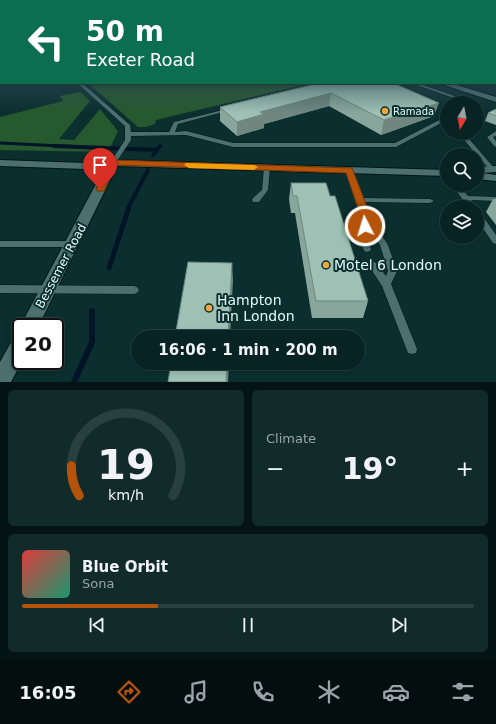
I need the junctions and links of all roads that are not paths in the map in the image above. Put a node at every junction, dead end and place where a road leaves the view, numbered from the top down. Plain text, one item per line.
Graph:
1 (79, 84) edge
2 (417, 84) edge
3 (445, 84) edge
4 (466, 84) edge
5 (496, 94) edge
6 (452, 96) edge
7 (496, 100) edge
8 (237, 107) edge
9 (440, 123) edge
10 (496, 133) edge
11 (129, 134) junction
12 (171, 134) junction
13 (468, 140) edge
14 (496, 145) edge
15 (0, 155) edge
16 (0, 163) edge
17 (114, 163) junction
18 (267, 168) junction
19 (350, 170) junction
20 (484, 171) edge
21 (495, 172) edge
22 (440, 173) edge
23 (484, 174) edge
24 (461, 192) edge
25 (466, 198) joint
26 (496, 199) edge
27 (256, 200) dead end
28 (361, 200) junction
29 (430, 201) dead end
30 (366, 217) junction
31 (484, 224) edge
32 (496, 241) edge
33 (0, 244) edge
34 (73, 244) junction
35 (367, 249) dead end
36 (371, 263) dead end
37 (386, 284) junction
38 (0, 289) edge
39 (49, 289) junction
40 (134, 290) dead end
41 (34, 318) edge
42 (412, 349) dead end
43 (12, 360) edge
44 (0, 382) edge

1 - 11 lane
2 - 6 lane
3 - 7 street
4 - 5 street
8 - 12 lane
9 - 12 lane
10 - 14 lane
11 - 12 lane
11 - 17 lane
13 - 21 lane
15 - 17 street
16 - 17 street
17 - 18 street
17 - 34 street, Bessemer Road
18 - 19 street
18 - 27 lane
19 - 22 street
19 - 28 lane
20 - 21 street
21 - 23 street
24 - 25 lane
25 - 26 lane
28 - 29 lane
28 - 30 lane
30 - 35 lane
30 - 37 lane
31 - 32 lane
33 - 34 lane
34 - 39 street, Bessemer Road
36 - 37 lane
37 - 42 lane
38 - 39 lane
39 - 40 lane
39 - 41 street, Bessemer Road
43 - 44 street

